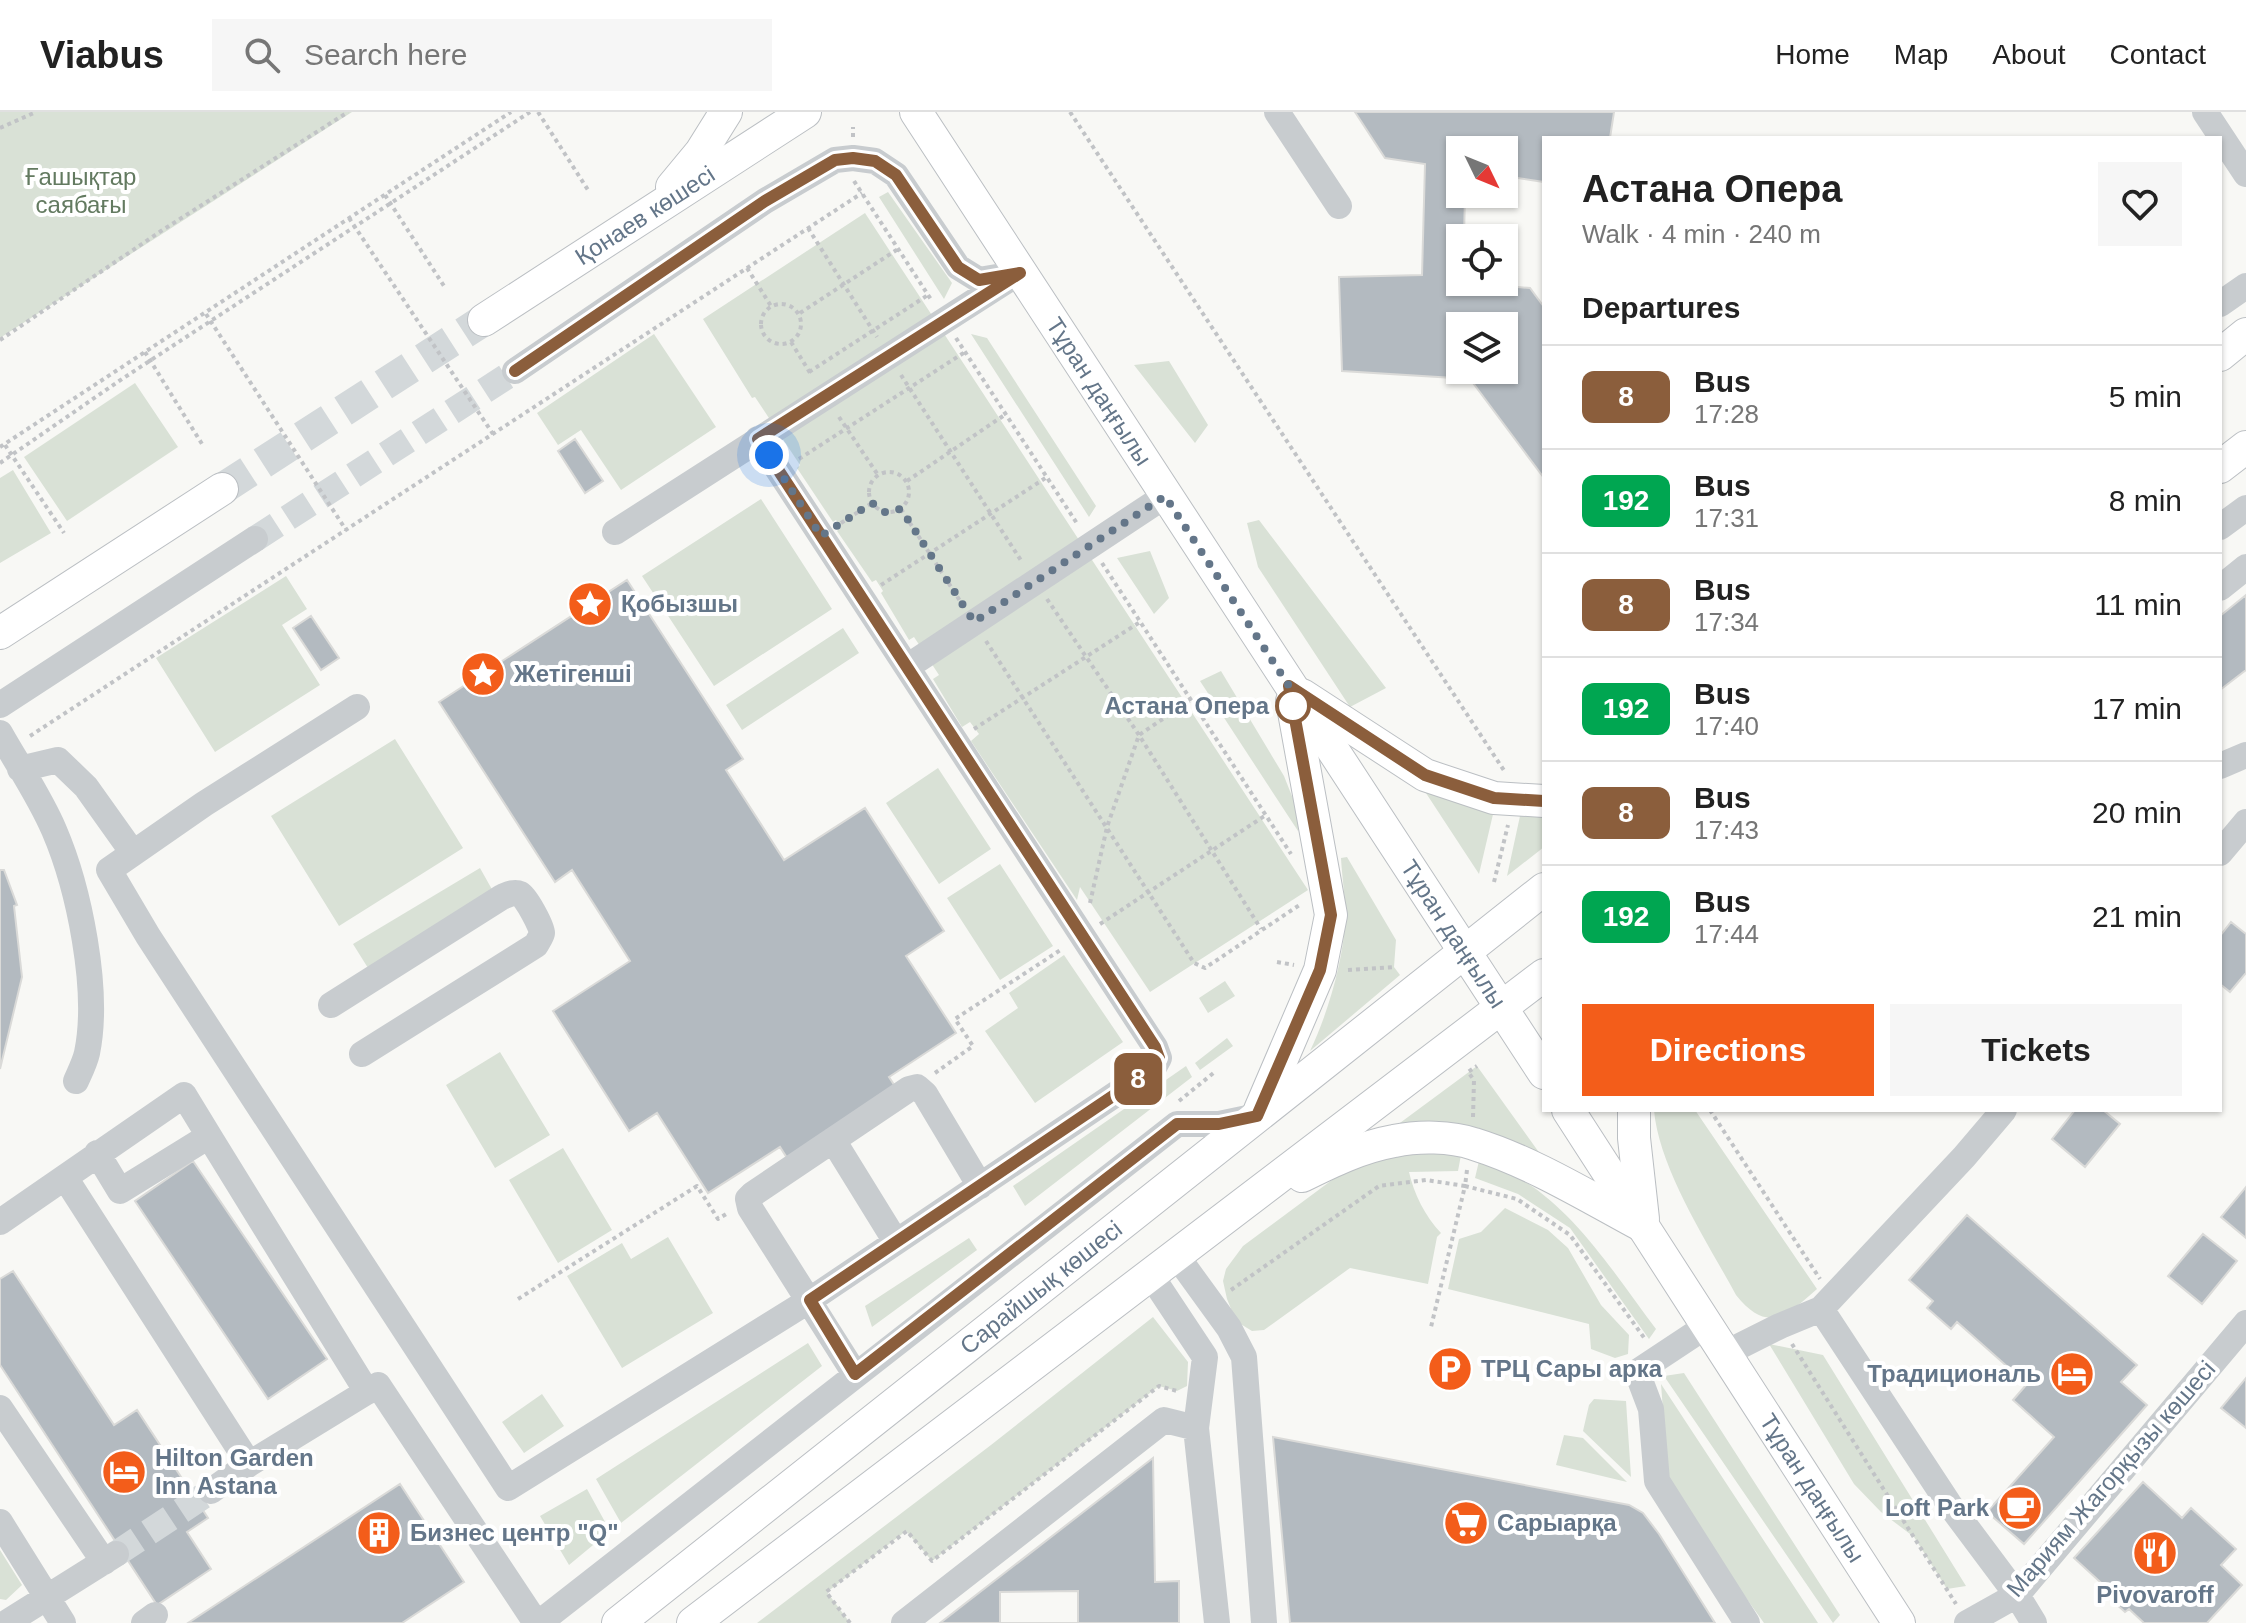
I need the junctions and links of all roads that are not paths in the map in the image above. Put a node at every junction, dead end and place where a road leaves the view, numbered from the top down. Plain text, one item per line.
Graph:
1 (726, 112) edge
2 (805, 112) edge
3 (916, 112) edge
4 (1277, 112) edge
5 (2205, 112) edge
6 (2221, 136) edge
7 (2222, 138) edge
8 (2246, 174) edge
9 (1339, 206) dead end
10 (652, 211) junction
11 (1020, 273) junction
12 (2246, 286) edge
13 (2222, 303) edge
14 (484, 320) tunnel mouth
15 (2246, 334) edge
16 (2222, 353) edge
17 (515, 371) tunnel mouth
18 (758, 439) junction
19 (2246, 447) edge
20 (2222, 465) edge
21 (222, 489) tunnel mouth
22 (1165, 496) junction
23 (2246, 508) edge
24 (2222, 526) edge
25 (615, 532) dead end
26 (255, 539) tunnel mouth
27 (2246, 567) edge
28 (2222, 586) edge
29 (0, 633) edge
30 (907, 667) junction
31 (1289, 686) junction
32 (0, 705) edge
33 (357, 707) dead end
34 (7, 752) edge
35 (2246, 755) edge
36 (2222, 765) edge
37 (1542, 801) edge
38 (2246, 822) edge
39 (2222, 851) edge
40 (133, 853) junction
41 (1542, 891) edge
42 (1464, 951) junction
43 (1542, 976) edge
44 (331, 1005) dead end
45 (1501, 1007) junction
46 (362, 1054) dead end
47 (1542, 1070) edge
48 (76, 1081) dead end
49 (1569, 1112) edge
50 (1634, 1112) edge
51 (2002, 1112) edge
52 (1257, 1116) junction
53 (209, 1136) junction
54 (833, 1140) junction
55 (97, 1153) junction
56 (66, 1179) junction
57 (980, 1186) junction
58 (1241, 1207) junction
59 (0, 1222) edge
60 (1644, 1226) junction
61 (896, 1242) junction
62 (1176, 1255) junction
63 (1150, 1274) junction
64 (810, 1300) junction
65 (1826, 1303) junction
66 (2246, 1323) edge
67 (1708, 1325) junction
68 (1726, 1353) junction
69 (855, 1374) junction
70 (367, 1392) junction
71 (0, 1408) edge
72 (1196, 1428) junction
73 (249, 1464) junction
74 (211, 1491) tunnel mouth
75 (0, 1522) edge
76 (2017, 1595) junction
77 (48, 1597) junction
78 (698, 1621) edge
79 (1895, 1622) edge
80 (6, 1623) edge
81 (63, 1623) edge
82 (538, 1623) edge
83 (618, 1623) edge
84 (904, 1623) edge
85 (1217, 1623) edge
86 (1264, 1623) edge
87 (1747, 1623) edge
88 (1967, 1623) edge
89 (2034, 1623) edge

1 - 10 main road
2 - 10 main road, Қонаев көшесі
3 - 11 main road, Тұран даңғылы
4 - 9 street
5 - 6 street
7 - 8 street
10 - 14 main road, Қонаев көшесі
11 - 17 street
11 - 18 street
11 - 22 main road, Тұран даңғылы
12 - 13 street
15 - 16 main road
18 - 25 street
18 - 30 street
19 - 20 main road
21 - 29 main road
22 - 30 street
22 - 31 main road, Тұран даңғылы
23 - 24 street
26 - 32 street
27 - 28 street
30 - 57 street
31 - 37 main road
31 - 42 main road, Тұран даңғылы
31 - 52 main road
33 - 40 street
34 - 40 street
34 - 48 street
35 - 36 street
38 - 39 street
40 - 64 street
41 - 42 main road, Сарайшық көшесі
42 - 45 main road, Тұран даңғылы
42 - 52 main road, Сарайшық көшесі
43 - 45 main road
44 - 46 street
45 - 47 main road, Тұран даңғылы
45 - 58 main road
49 - 60 main road, Тұран даңғылы
50 - 60 main road
51 - 65 street
52 - 69 street
52 - 83 main road, Сарайшық көшесі
53 - 55 street
53 - 55 street
53 - 70 street
54 - 57 street
54 - 61 street
54 - 64 street
55 - 56 street
56 - 59 street
56 - 73 street
57 - 61 street
58 - 60 main road
58 - 62 main road
60 - 67 main road, Тұран даңғылы
61 - 64 street
62 - 63 main road
62 - 86 street
63 - 72 street
63 - 78 main road
64 - 69 street
65 - 68 street
65 - 76 street
66 - 76 street, Мариям Жагорқызы көшесі
67 - 68 main road, Тұран даңғылы
67 - 87 street
68 - 79 main road, Тұран даңғылы
69 - 82 street
70 - 73 street
70 - 82 street
71 - 77 street
72 - 84 street
72 - 85 street
73 - 74 street
75 - 77 street
76 - 88 street, Мариям Жагорқызы көшесі
76 - 89 street
77 - 80 street
77 - 81 street

